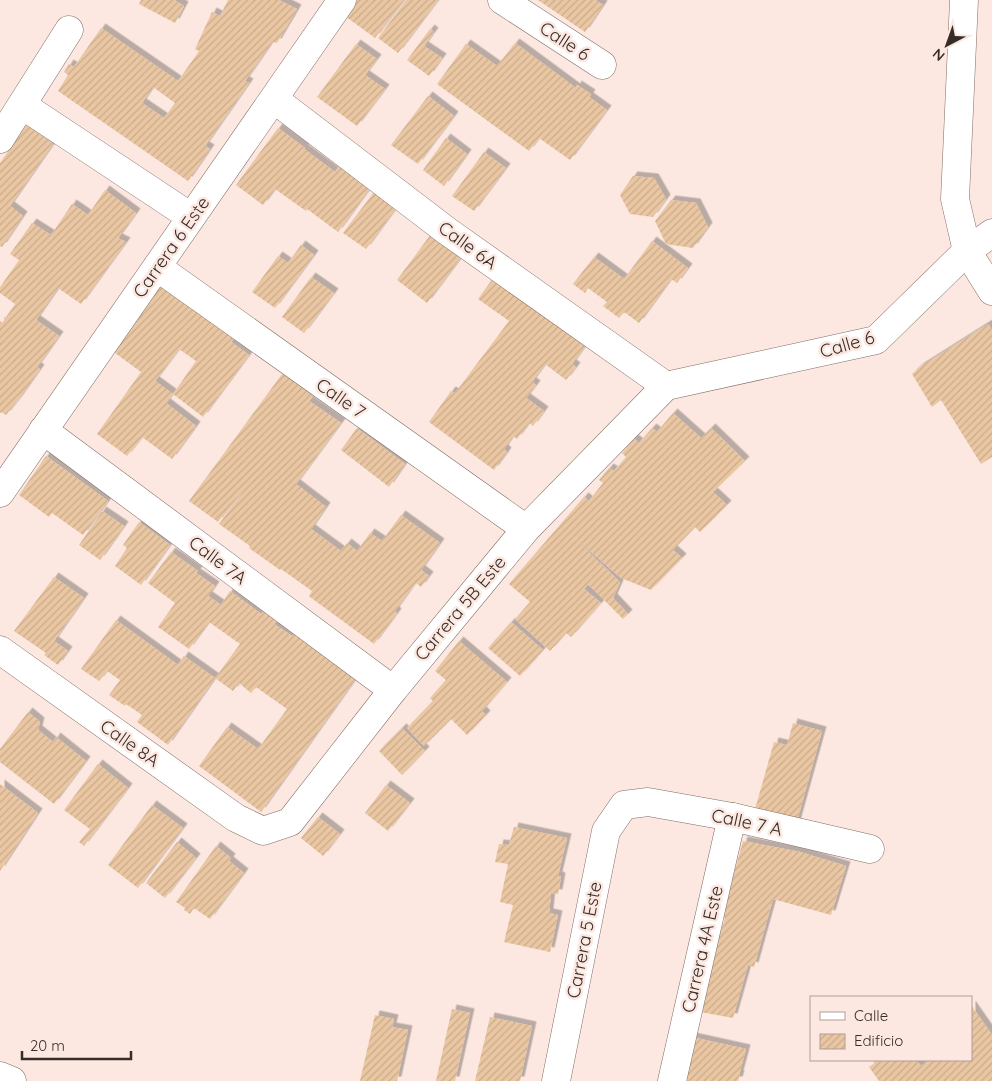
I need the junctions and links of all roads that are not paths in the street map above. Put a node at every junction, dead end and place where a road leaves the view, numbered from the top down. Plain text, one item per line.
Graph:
1 (342, 0) edge
2 (502, 0) edge
3 (964, 0) edge
4 (69, 30) dead end
5 (602, 66) dead end
6 (274, 99) junction
7 (22, 106) junction
8 (0, 139) edge
9 (192, 218) junction
10 (992, 233) edge
11 (967, 251) junction
12 (157, 267) junction
13 (992, 291) edge
14 (666, 386) junction
15 (43, 430) junction
16 (0, 493) edge
17 (526, 529) junction
18 (0, 650) edge
19 (393, 690) junction
20 (624, 805) joint
21 (732, 817) junction
22 (263, 831) joint
23 (870, 849) dead end
24 (0, 1076) edge
25 (12, 1081) edge
26 (556, 1081) edge
27 (672, 1081) edge

1 - 6 street, Carrera 6 Este
2 - 5 street, Calle 6
3 - 11 street
4 - 7 street
6 - 9 street, Carrera 6 Este
6 - 14 street, Calle 6A
7 - 8 street
7 - 9 street
9 - 12 street, Carrera 6 Este
10 - 11 street, Calle 6
11 - 13 street
11 - 14 street, Calle 6
12 - 15 street, Carrera 6 Este
12 - 17 street, Calle 7
14 - 17 street, Carrera 5B Este
15 - 16 street, Carrera 6 Este
15 - 19 street, Calle 7A
17 - 19 street, Carrera 5B Este
18 - 22 street, Calle 8A
19 - 22 street, Carrera 5B Este
20 - 21 street, Calle 7 A
20 - 26 street, Carrera 5 Este
21 - 23 street, Calle 7 A
21 - 27 street, Carrera 4A Este
24 - 25 street

